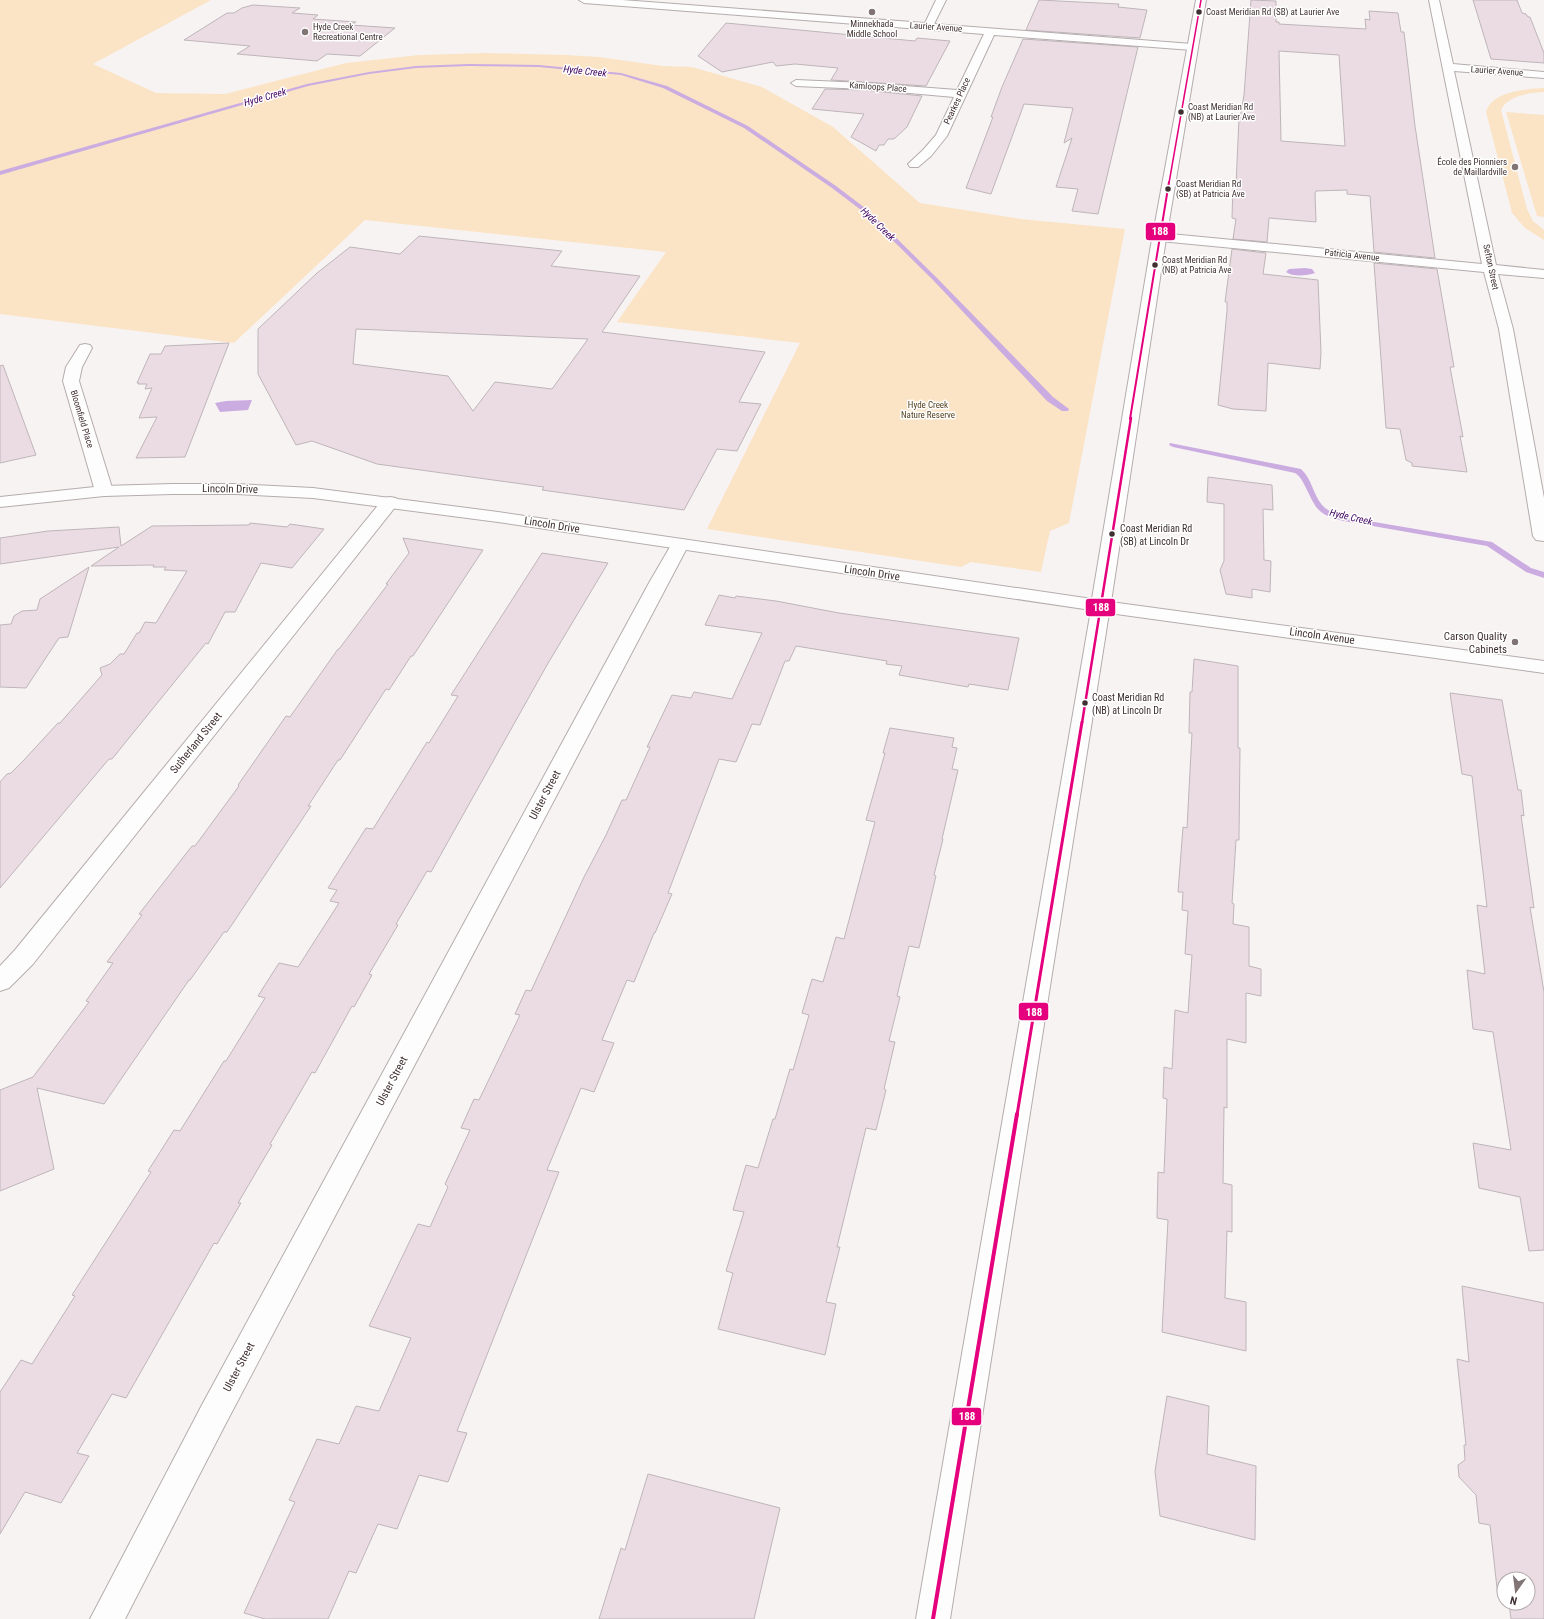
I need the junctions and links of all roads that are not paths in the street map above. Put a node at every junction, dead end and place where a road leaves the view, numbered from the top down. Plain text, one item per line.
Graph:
1 (584, 0) edge
2 (942, 0) edge
3 (1202, 0) edge
4 (1434, 0) edge
5 (928, 27) junction
6 (991, 32) junction
7 (1192, 47) junction
8 (1449, 68) junction
9 (1544, 75) edge
10 (796, 83) dead end
11 (960, 94) junction
12 (914, 164) dead end
13 (1160, 237) junction
14 (1490, 269) junction
15 (1544, 274) edge
16 (85, 348) dead end
17 (104, 491) junction
18 (0, 502) edge
19 (390, 502) junction
20 (1542, 536) dead end
21 (680, 544) junction
22 (1100, 606) junction
23 (1544, 666) edge
24 (0, 981) edge
25 (107, 1619) edge
26 (933, 1619) edge

1 - 5 street, Laurier Avenue
2 - 5 street
3 - 7 street
4 - 8 street, Sefton Street
5 - 6 street, Laurier Avenue
6 - 7 street, Laurier Avenue
6 - 11 street, Pearkes Place
7 - 13 street
8 - 9 street, Laurier Avenue
8 - 14 street, Sefton Street
10 - 11 street, Kamloops Place
11 - 12 street, Pearkes Place
13 - 14 street, Patricia Avenue
13 - 22 street
14 - 15 street, Patricia Avenue
14 - 20 street, Sefton Street
16 - 17 street, Bloomfield Place
17 - 18 street, Lincoln Drive
17 - 19 street, Lincoln Drive
19 - 21 street, Lincoln Drive
19 - 24 street, Sutherland Street
21 - 22 street, Lincoln Drive
21 - 25 street, Ulster Street
22 - 23 street, Lincoln Avenue
22 - 26 street

